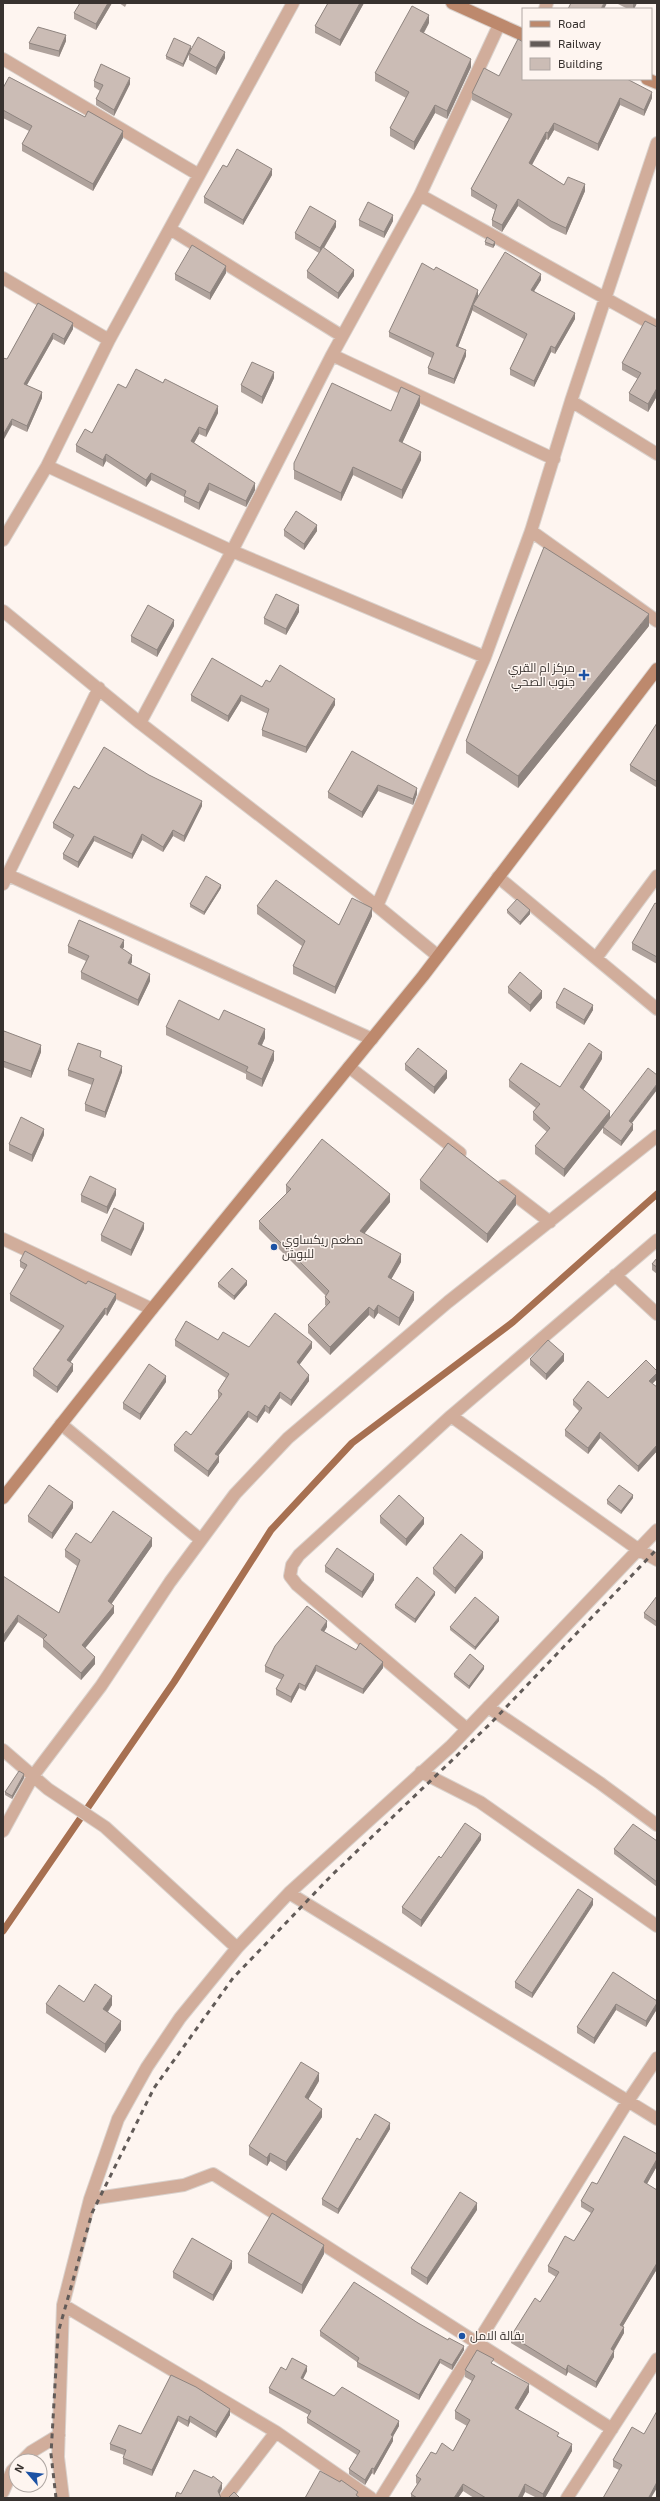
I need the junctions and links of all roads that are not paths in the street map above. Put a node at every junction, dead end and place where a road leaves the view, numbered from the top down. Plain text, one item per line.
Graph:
1 (293, 3) edge
2 (452, 3) edge
3 (499, 25) junction
4 (522, 35) edge
5 (3, 59) edge
6 (657, 143) edge
7 (199, 175) junction
8 (420, 195) junction
9 (170, 229) junction
10 (3, 278) edge
11 (604, 298) junction
12 (657, 327) edge
13 (342, 336) junction
14 (109, 340) junction
15 (332, 355) junction
16 (571, 401) junction
17 (657, 454) edge
18 (554, 460) junction
19 (47, 466) junction
20 (531, 531) junction
21 (3, 540) edge
22 (232, 551) junction
23 (3, 611) edge
24 (657, 621) edge
25 (485, 657) junction
26 (657, 669) edge
27 (99, 688) junction
28 (140, 723) junction
29 (657, 876) edge
30 (498, 877) junction
31 (5, 880) edge
32 (377, 906) junction
33 (438, 956) junction
34 (596, 958) junction
35 (657, 1009) edge
36 (372, 1039) junction
37 (349, 1067) junction
38 (657, 1136) edge
39 (468, 1159) edge
40 (493, 1179) edge
41 (550, 1222) junction
42 (3, 1239) edge
43 (657, 1240) edge
44 (615, 1276) junction
45 (152, 1309) junction
46 (657, 1314) edge
47 (451, 1416) junction
48 (61, 1424) junction
49 (3, 1498) edge
50 (657, 1530) edge
51 (201, 1540) junction
52 (639, 1550) junction
53 (657, 1560) edge
54 (488, 1707) junction
55 (467, 1729) junction
56 (3, 1750) edge
57 (421, 1772) junction
58 (34, 1776) junction
59 (657, 1825) edge
60 (3, 1831) edge
61 (289, 1892) junction
62 (657, 1926) edge
63 (237, 1948) junction
64 (657, 2058) edge
65 (628, 2101) junction
66 (657, 2119) edge
67 (90, 2199) junction
68 (63, 2305) junction
69 (478, 2342) junction
70 (657, 2359) edge
71 (612, 2429) junction
72 (276, 2432) junction
73 (59, 2435) junction
74 (30, 2453) edge
75 (8, 2480) edge
76 (3, 2492) edge
77 (63, 2498) edge
78 (226, 2498) edge
79 (371, 2498) edge
80 (381, 2498) edge
81 (567, 2498) edge

1 - 7 street
2 - 3 street
3 - 4 street
3 - 8 street
5 - 7 street
6 - 11 street
7 - 9 street
8 - 11 street
8 - 13 street
9 - 13 street
9 - 14 street
10 - 14 street
11 - 12 street
11 - 16 street
13 - 15 street
14 - 19 street
15 - 18 street
15 - 22 street
16 - 17 street
16 - 18 street
18 - 20 street
19 - 21 street
19 - 22 street
20 - 24 street
20 - 25 street
22 - 25 street
22 - 28 street
23 - 27 street
25 - 32 street
26 - 30 street
27 - 28 street
27 - 31 street
28 - 32 street
29 - 34 street
30 - 33 street
30 - 34 street
31 - 36 street
32 - 33 street
33 - 36 street
34 - 35 street
36 - 37 street
37 - 39 street
37 - 45 street
38 - 41 street
40 - 41 street
41 - 51 street
42 - 45 street
43 - 44 street
44 - 46 street
44 - 47 street
45 - 48 street
47 - 52 street
47 - 55 street
48 - 49 street
48 - 51 street
50 - 52 street
51 - 58 street
52 - 53 street
52 - 54 street
54 - 55 street
54 - 59 street
55 - 57 street
56 - 58 street
57 - 61 street
57 - 62 street
58 - 60 street
58 - 63 street
61 - 63 street
61 - 65 street
63 - 67 street
64 - 65 street
65 - 66 street
65 - 69 street
67 - 68 street
67 - 69 street
68 - 72 street
68 - 73 street
69 - 71 street
69 - 80 street
70 - 71 street
71 - 81 street
72 - 78 street
72 - 79 street
73 - 74 street
73 - 77 street
75 - 76 street

